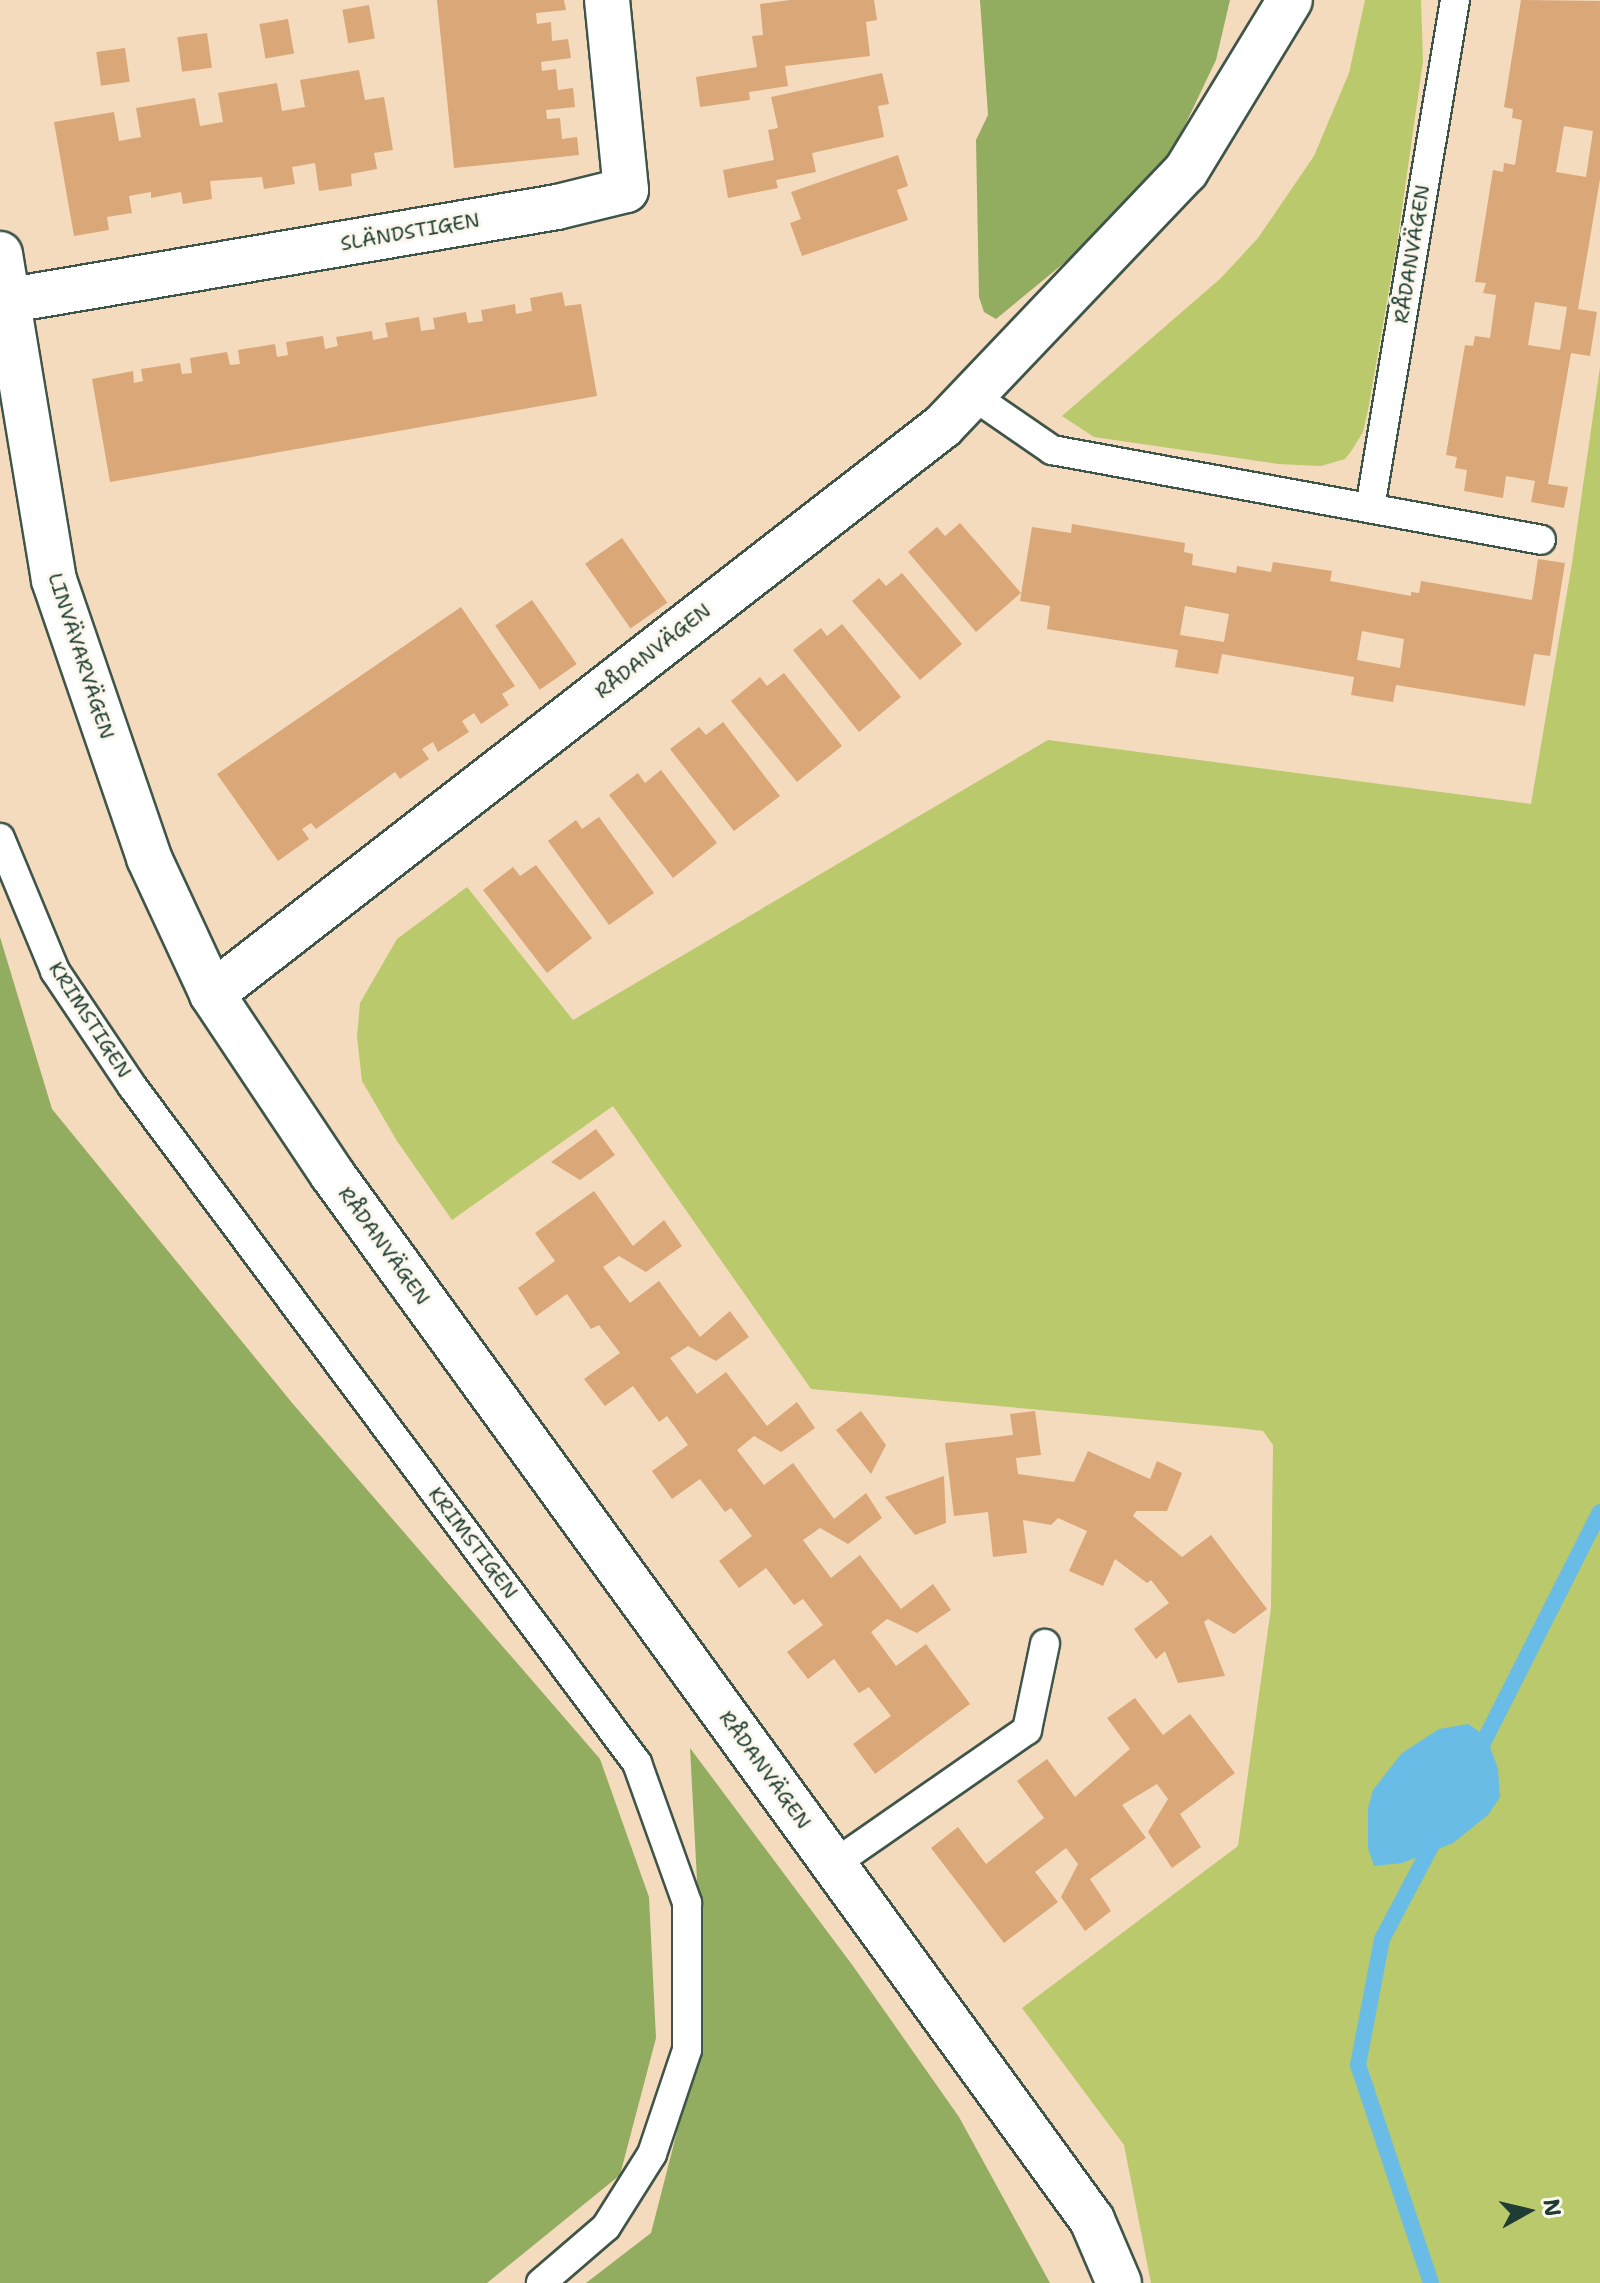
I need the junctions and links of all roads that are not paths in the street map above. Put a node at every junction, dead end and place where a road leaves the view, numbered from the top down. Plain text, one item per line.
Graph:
1 (607, 0) edge
2 (1290, 0) edge
3 (1455, 0) edge
4 (0, 254) edge
5 (5, 301) junction
6 (972, 395) junction
7 (1370, 508) junction
8 (1541, 540) dead end
9 (0, 838) edge
10 (212, 994) junction
11 (1045, 1644) dead end
12 (834, 1864) junction
13 (541, 2283) edge
14 (1119, 2283) edge

1 - 5 street, SLÄNDSTIGEN
2 - 6 street, RÅDANVÄGEN
3 - 7 lane, RÅDANVÄGEN
4 - 5 street, LINVÄVARVÄGEN
5 - 10 street, LINVÄVARVÄGEN
6 - 7 lane
6 - 10 street, RÅDANVÄGEN
7 - 8 lane
9 - 13 lane, KRIMSTIGEN
10 - 12 street, RÅDANVÄGEN
11 - 12 lane
12 - 14 street, RÅDANVÄGEN

